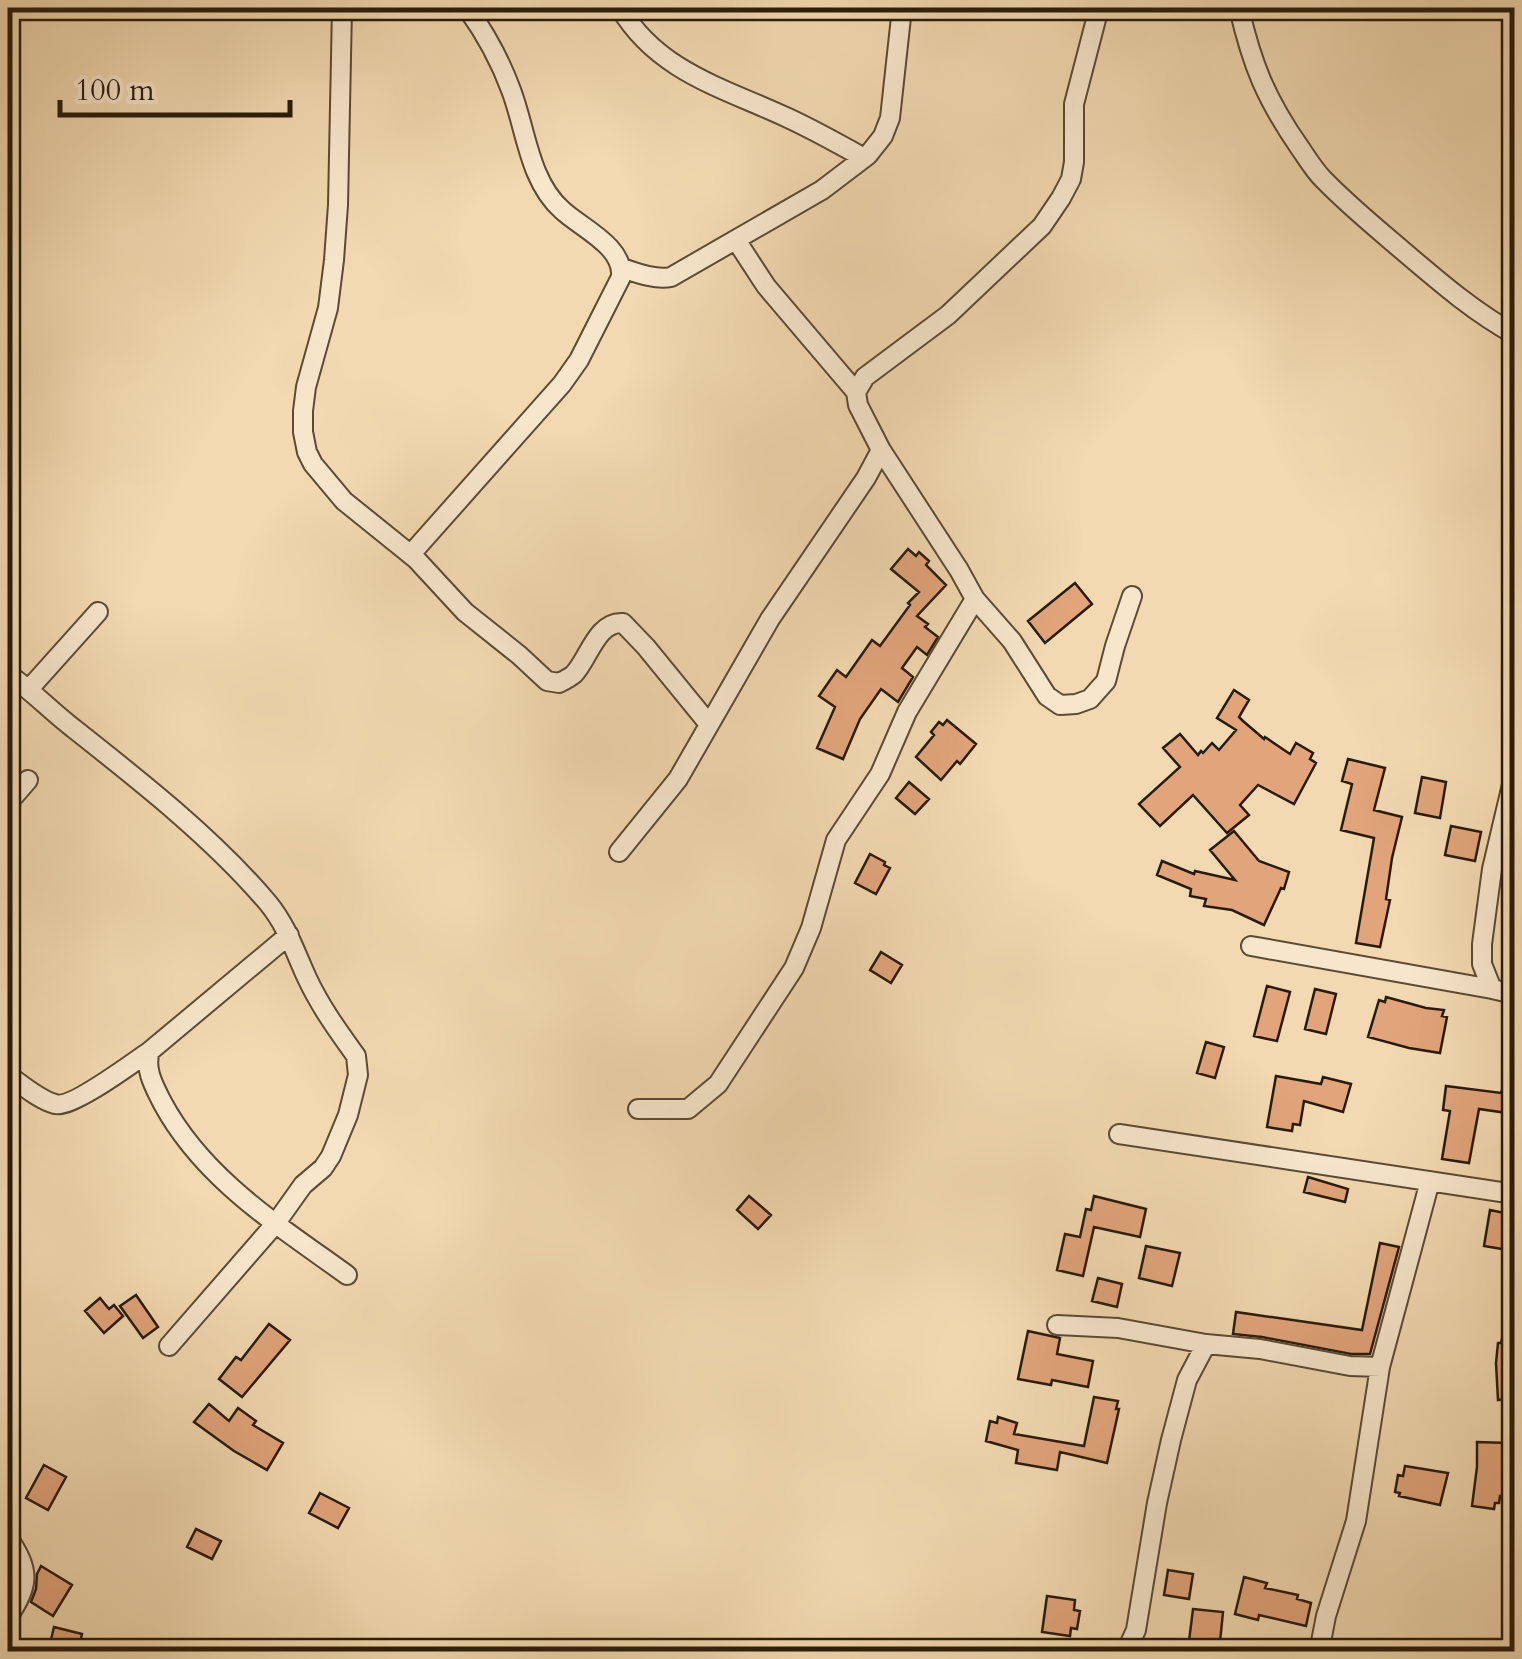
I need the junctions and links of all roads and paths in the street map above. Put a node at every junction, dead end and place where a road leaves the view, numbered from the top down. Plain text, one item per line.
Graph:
1 (342, 8) edge
2 (467, 8) edge
3 (620, 8) edge
4 (902, 8) edge
5 (1099, 8) edge
6 (1238, 8) edge
7 (864, 158) junction
8 (736, 240) junction
9 (622, 268) junction
10 (1514, 334) edge
11 (856, 392) junction
12 (881, 450) junction
13 (411, 554) junction
14 (1132, 596) dead end
15 (975, 599) junction
16 (98, 612) dead end
17 (8, 674) edge
18 (29, 689) junction
19 (708, 723) junction
20 (1514, 776) edge
21 (28, 780) dead end
22 (8, 803) edge
23 (620, 852) dead end
24 (289, 935) junction
25 (1251, 946) dead end
26 (1492, 989) junction
27 (1514, 994) edge
28 (150, 1051) junction
29 (8, 1075) edge
30 (638, 1110) dead end
31 (1119, 1134) dead end
32 (1430, 1181) junction
33 (1514, 1194) edge
34 (276, 1223) junction
35 (347, 1275) dead end
36 (1057, 1325) dead end
37 (1206, 1344) junction
38 (169, 1346) dead end
39 (1380, 1366) junction
40 (8, 1538) edge
41 (8, 1617) edge
42 (1126, 1652) edge
43 (1319, 1652) edge

1 - 13 street
2 - 9 street
3 - 7 street
4 - 7 street
5 - 11 street
6 - 10 street
7 - 8 street
8 - 9 street
8 - 11 street
9 - 13 street
11 - 12 street
12 - 15 street
12 - 19 street
13 - 19 street
14 - 15 street
15 - 30 street
16 - 18 street
17 - 18 street
18 - 24 street
19 - 23 street
20 - 26 street
21 - 22 street
24 - 28 street
24 - 34 street
25 - 26 street
26 - 27 street
28 - 29 street
28 - 34 street
31 - 32 street
32 - 33 street
32 - 39 street
34 - 35 street
34 - 38 street
36 - 37 street
37 - 39 street
37 - 42 street
39 - 43 street
40 - 41 street

